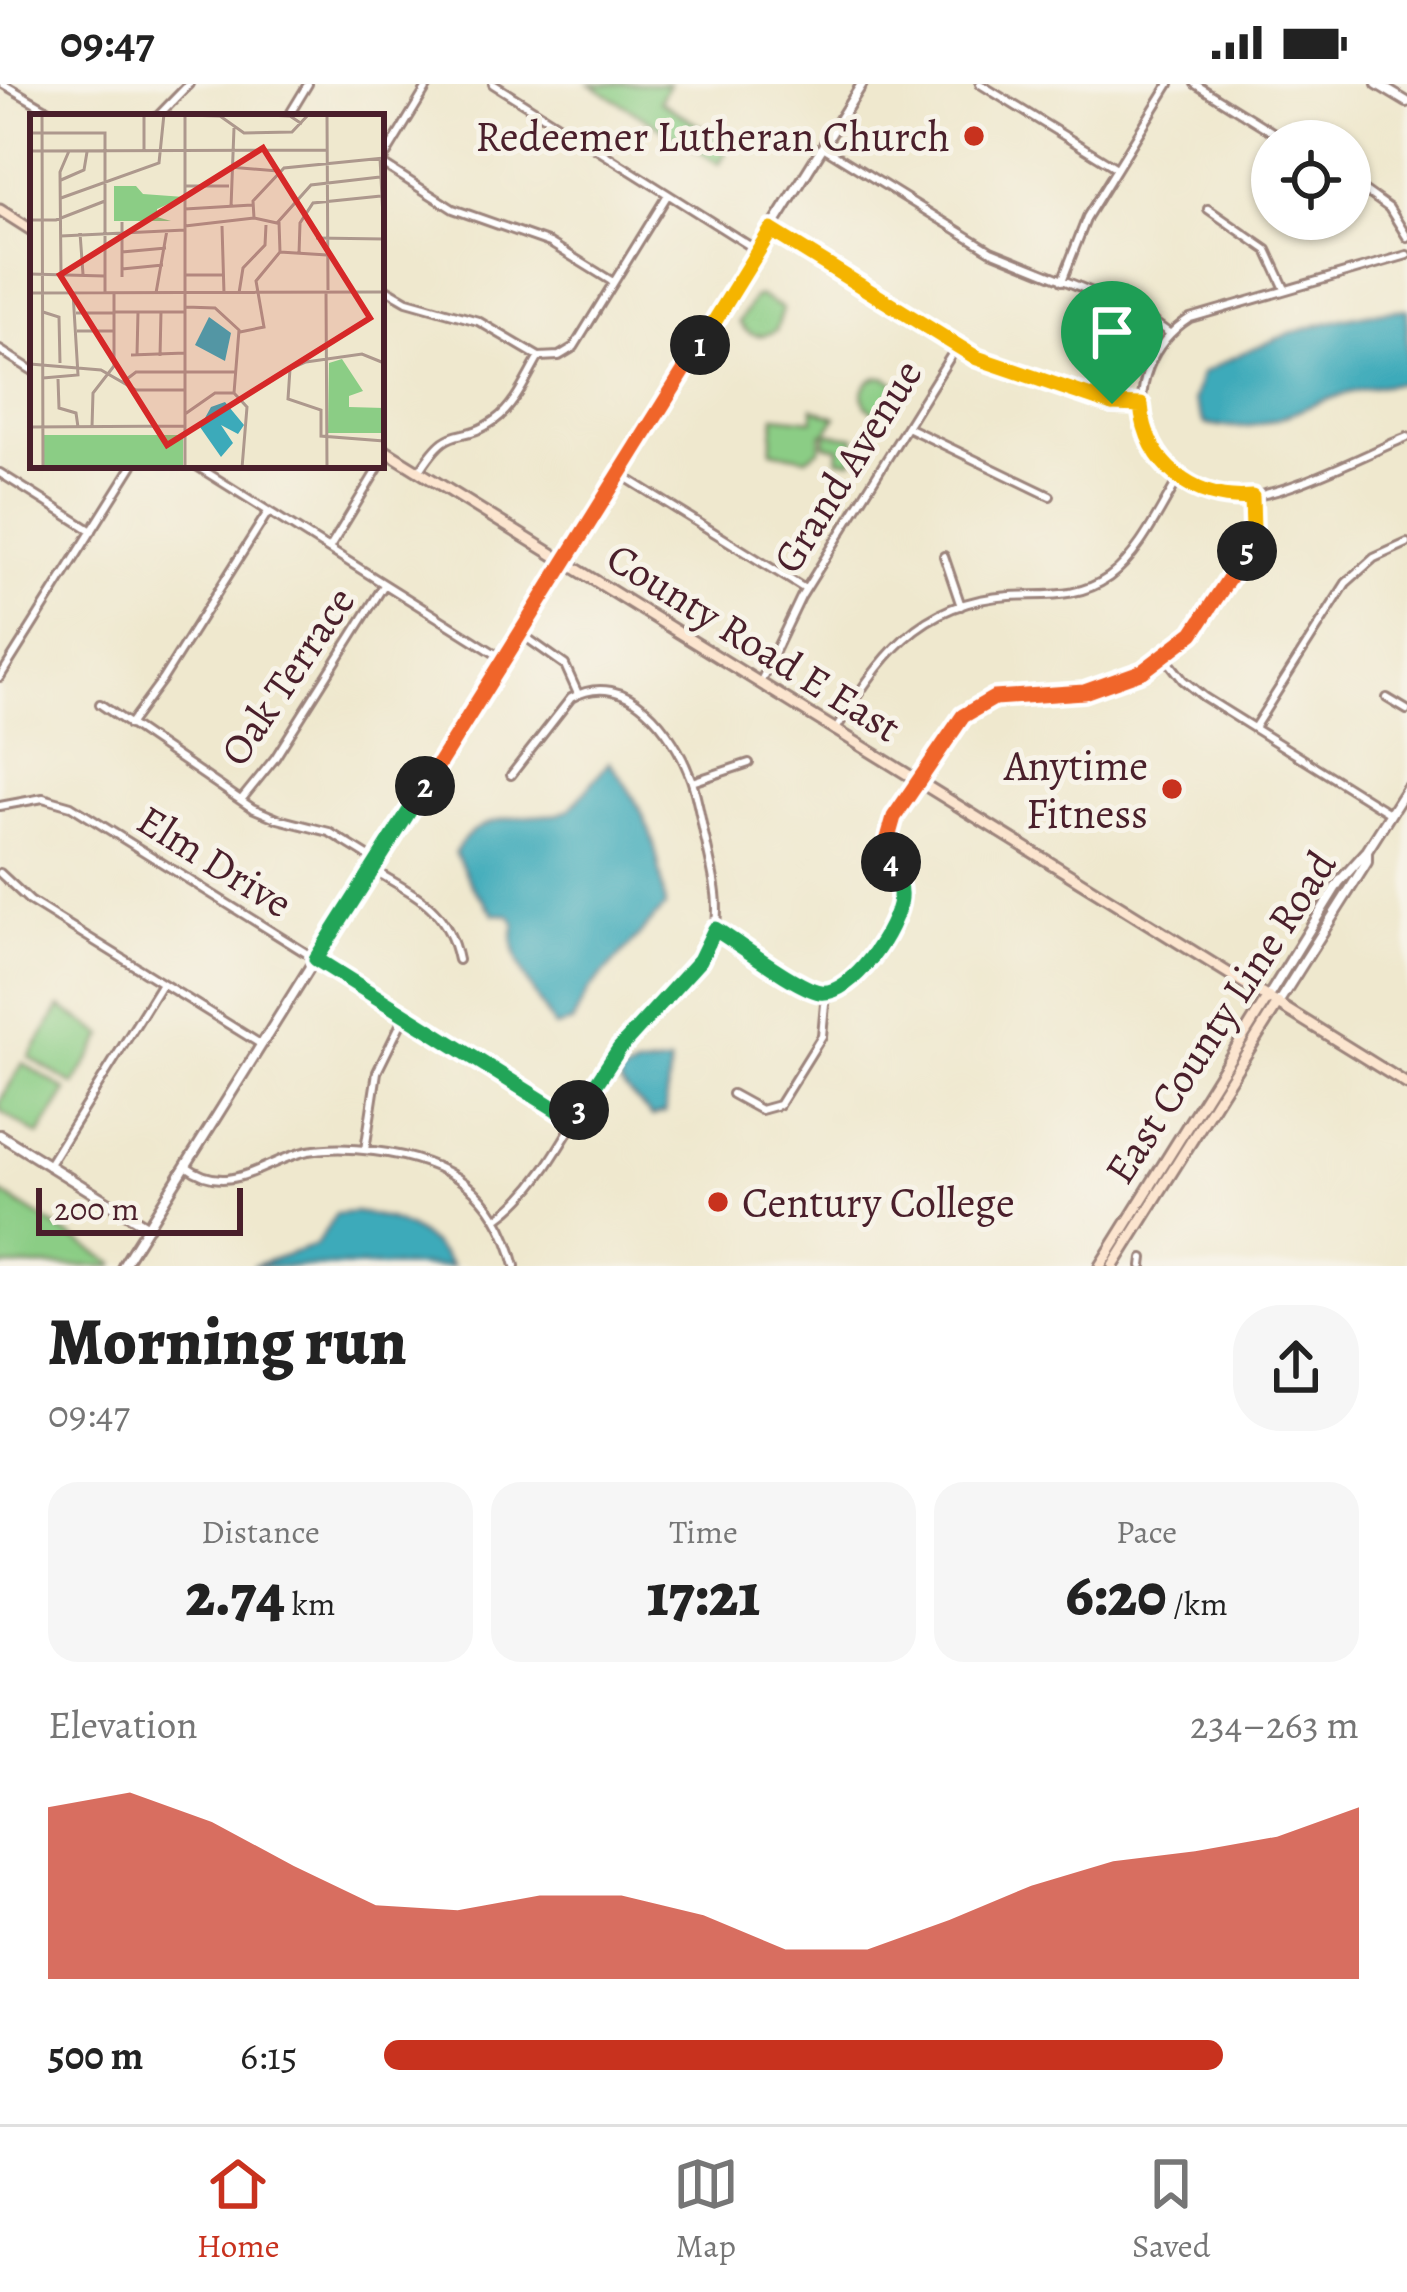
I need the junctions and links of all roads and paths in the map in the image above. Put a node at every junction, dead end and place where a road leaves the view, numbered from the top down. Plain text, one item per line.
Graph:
1 (4, 84) edge
2 (189, 84) edge
3 (308, 84) edge
4 (429, 84) edge
5 (493, 84) edge
6 (862, 84) edge
7 (980, 84) edge
8 (1168, 84) edge
9 (1195, 84) edge
10 (1377, 84) edge
11 (1407, 102) edge
12 (55, 114) edge
13 (160, 114) edge
14 (290, 114) edge
15 (1253, 120) edge
16 (823, 147) junction
17 (384, 158) edge
18 (384, 165) edge
19 (1116, 168) junction
20 (1371, 195) edge
21 (667, 196) junction
22 (1208, 209) dead end
23 (3, 216) edge
24 (30, 230) edge
25 (771, 230) junction
26 (1407, 237) edge
27 (758, 251) junction
28 (1407, 255) edge
29 (1062, 281) junction
30 (613, 282) junction
31 (384, 288) edge
32 (1285, 289) junction
33 (1169, 333) junction
34 (957, 346) junction
35 (0, 350) edge
36 (539, 357) junction
37 (30, 368) edge
38 (1141, 405) junction
39 (907, 427) junction
40 (1407, 437) edge
41 (384, 450) edge
42 (131, 468) edge
43 (200, 468) edge
44 (379, 468) edge
45 (419, 472) junction
46 (0, 473) edge
47 (620, 474) junction
48 (1179, 478) junction
49 (1050, 496) dead end
50 (1252, 497) junction
51 (268, 512) junction
52 (92, 531) junction
53 (1407, 543) edge
54 (329, 549) junction
55 (944, 556) dead end
56 (564, 564) junction
57 (384, 584) junction
58 (806, 589) junction
59 (961, 606) junction
60 (520, 633) junction
61 (1165, 657) junction
62 (504, 659) junction
63 (0, 677) edge
64 (759, 684) junction
65 (578, 694) junction
66 (1387, 698) dead end
67 (100, 704) dead end
68 (1407, 710) edge
69 (129, 724) junction
70 (1253, 728) junction
71 (835, 731) junction
72 (749, 763) dead end
73 (512, 775) dead end
74 (692, 782) junction
75 (918, 782) junction
76 (1407, 788) edge
77 (241, 800) junction
78 (0, 806) edge
79 (1391, 814) junction
80 (375, 865) junction
81 (0, 873) edge
82 (715, 929) junction
83 (316, 959) junction
84 (458, 960) dead end
85 (162, 983) junction
86 (826, 992) junction
87 (1273, 1000) junction
88 (405, 1015) junction
89 (262, 1045) junction
90 (1407, 1084) edge
91 (732, 1094) dead end
92 (573, 1120) junction
93 (0, 1136) edge
94 (365, 1150) junction
95 (48, 1166) junction
96 (186, 1166) junction
97 (498, 1218) junction
98 (148, 1228) junction
99 (123, 1266) edge
100 (514, 1266) edge
101 (1100, 1266) edge
102 (1113, 1266) edge

1 - 12 street
2 - 13 street
3 - 14 street
4 - 17 street
5 - 21 street
6 - 16 street
7 - 19 street
8 - 19 street
9 - 15 street
10 - 11 street
16 - 25 street
16 - 29 street
18 - 30 street
19 - 29 street
20 - 26 street
21 - 27 street
21 - 30 street
22 - 32 street
23 - 24 main road
25 - 27 street
25 - 34 street
27 - 47 street
28 - 32 street
29 - 33 street
30 - 36 street
31 - 36 street
32 - 33 street
33 - 38 street
34 - 38 street
34 - 39 street, Grand Avenue
35 - 37 street
36 - 45 street
38 - 48 street
39 - 49 street
39 - 58 street, Grand Avenue
40 - 50 street
41 - 45 main road, County Road E East
42 - 52 street
43 - 51 street
44 - 54 street
45 - 56 main road, County Road E East
46 - 52 street
47 - 56 street
47 - 58 street
48 - 50 street
48 - 59 street
50 - 61 street
51 - 54 street
51 - 69 street
52 - 63 street
53 - 70 street
54 - 57 street
55 - 59 street
56 - 60 street
56 - 64 main road, County Road E East
57 - 62 street
57 - 77 street, Oak Terrace
58 - 64 street, Grand Avenue
59 - 71 street
60 - 62 street
60 - 65 street
61 - 70 street
61 - 75 street
62 - 80 street
64 - 71 main road, County Road E East
65 - 73 street
65 - 74 street
66 - 68 street
67 - 69 street
69 - 77 street
70 - 79 street
71 - 75 main road, County Road E East
72 - 74 street
74 - 82 street
75 - 86 street
75 - 87 main road, County Road E East
76 - 79 street, East County Line Road
77 - 80 street
78 - 83 street, Elm Drive
79 - 87 street, East County Line Road
80 - 83 street
80 - 84 street
81 - 85 street
82 - 86 street
82 - 92 street
83 - 88 street, Elm Drive
83 - 89 street
85 - 89 street
85 - 95 street
86 - 91 street
87 - 90 main road, County Road E East
87 - 101 main road, East County Line Road
87 - 102 main road, East County Line Road
88 - 92 street, Elm Drive
88 - 94 street
89 - 96 street
92 - 97 street
93 - 95 street
94 - 96 street
94 - 97 street
95 - 98 street
96 - 98 street
97 - 100 street
98 - 99 street

